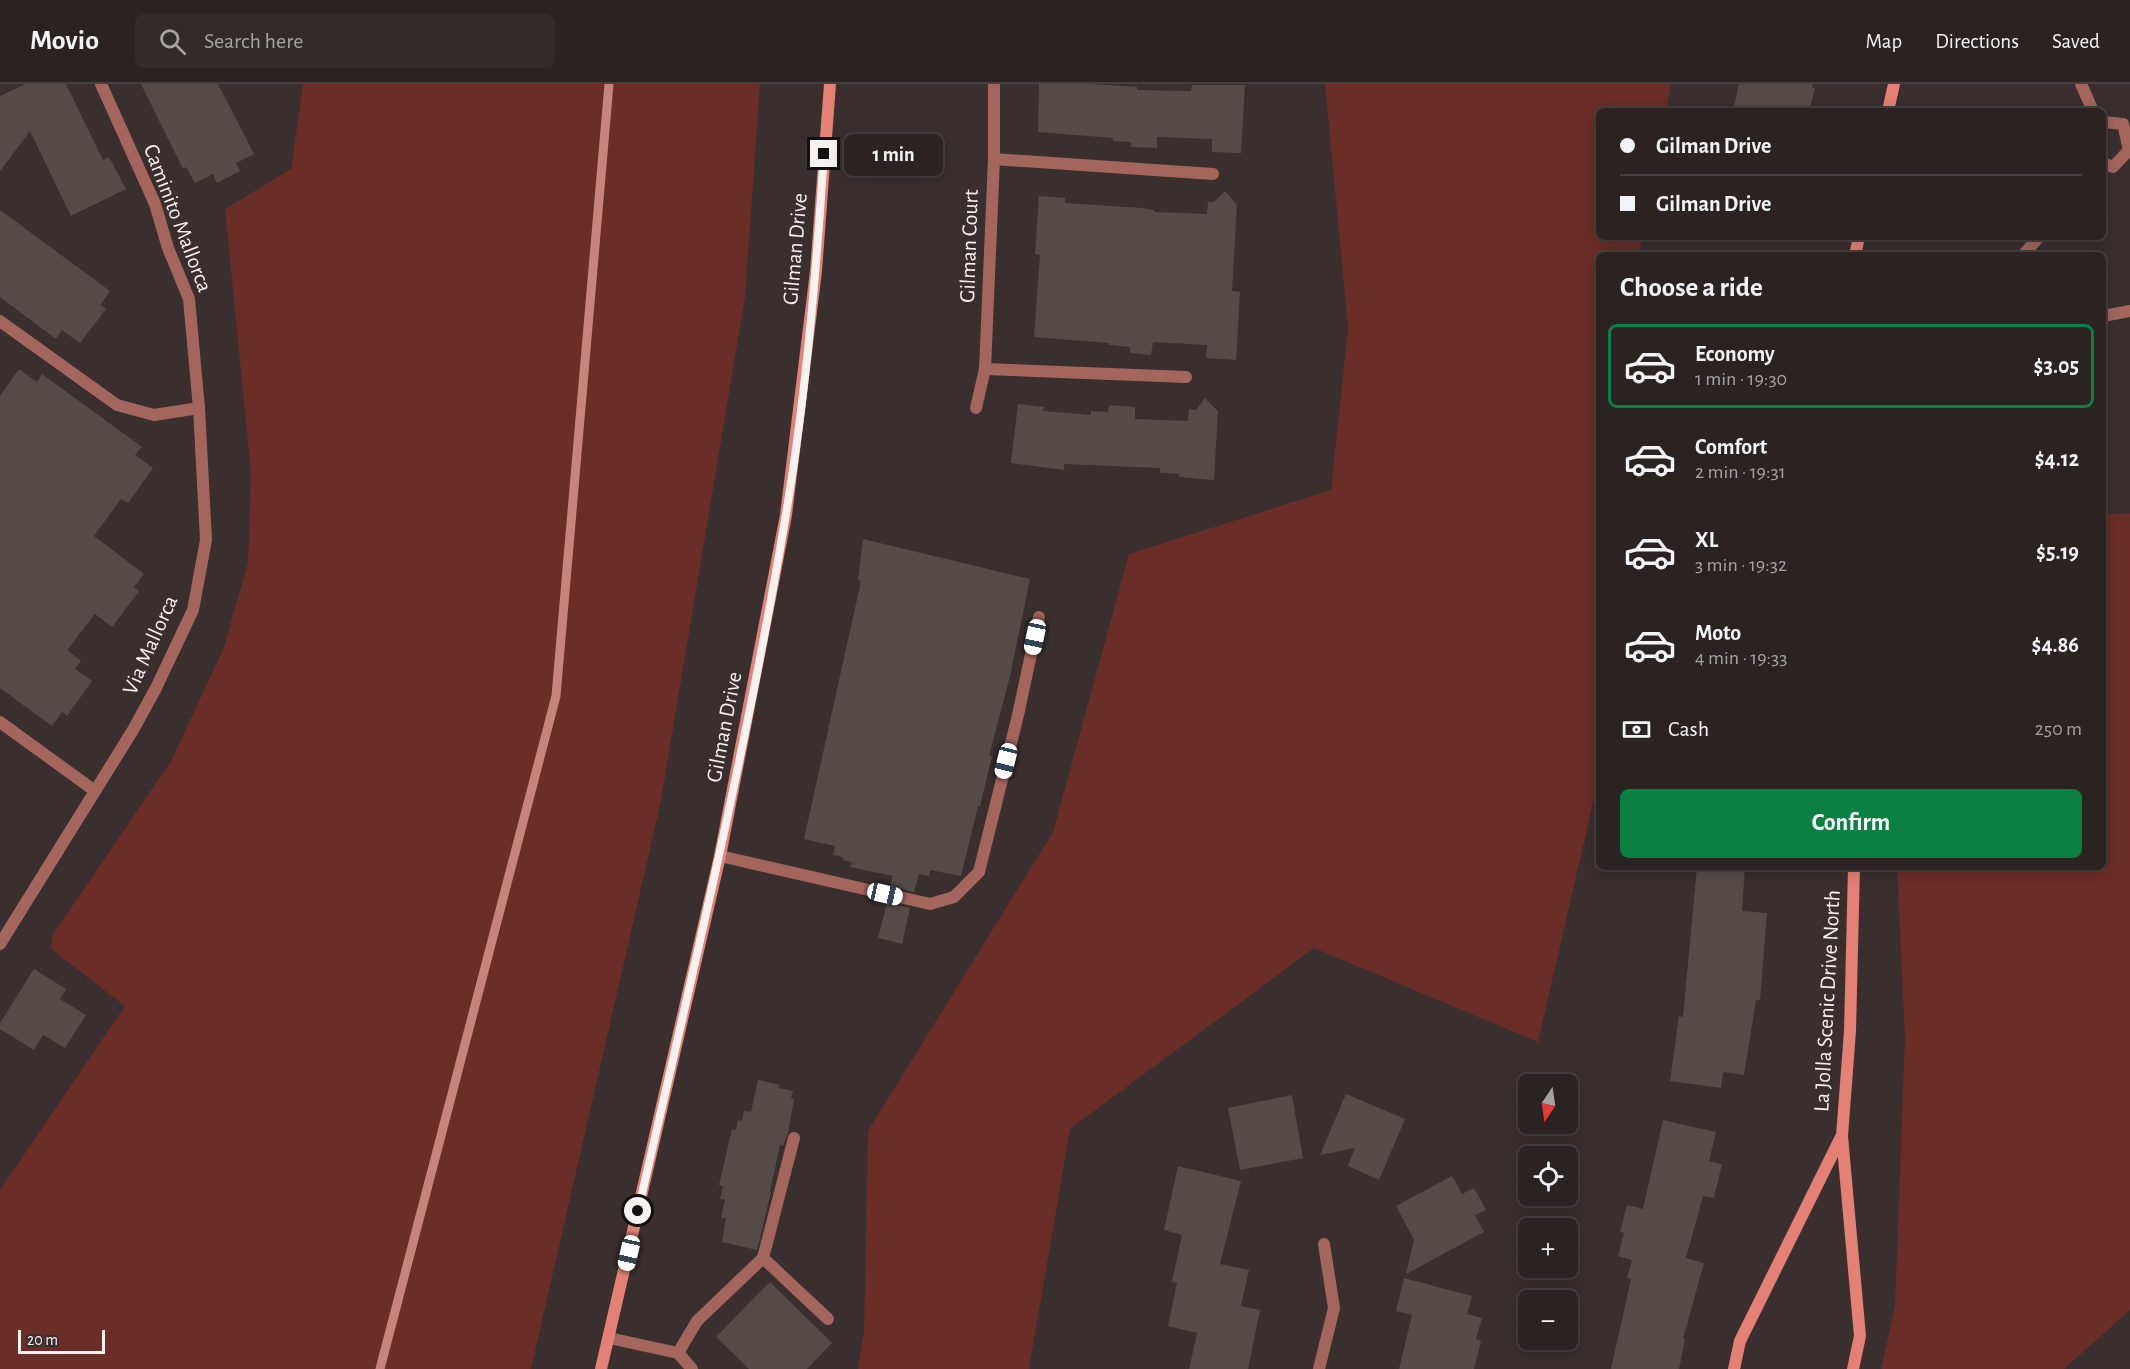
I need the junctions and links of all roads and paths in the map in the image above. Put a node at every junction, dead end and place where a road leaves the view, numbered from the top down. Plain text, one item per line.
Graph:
1 (101, 84) edge
2 (830, 84) edge
3 (994, 84) edge
4 (1894, 84) edge
5 (2081, 84) edge
6 (1889, 108) edge
7 (2092, 108) edge
8 (2106, 123) edge
9 (994, 159) junction
10 (2106, 164) edge
11 (1213, 174) dead end
12 (2036, 240) edge
13 (2026, 252) edge
14 (2130, 311) edge
15 (2106, 315) edge
16 (0, 321) edge
17 (986, 369) junction
18 (1186, 377) dead end
19 (199, 408) junction
20 (976, 408) dead end
21 (1039, 617) dead end
22 (0, 722) edge
23 (95, 790) junction
24 (720, 856) junction
25 (1854, 870) edge
26 (0, 944) edge
27 (1842, 1136) junction
28 (794, 1138) dead end
29 (1324, 1244) dead end
30 (764, 1258) junction
31 (828, 1319) dead end
32 (609, 1338) junction
33 (678, 1353) junction
34 (601, 1369) edge
35 (692, 1369) edge
36 (1319, 1369) edge
37 (1734, 1369) edge
38 (1853, 1369) edge

1 - 19 street, Caminito Mallorca
2 - 24 main road, Gilman Drive
3 - 9 street, Gilman Court
4 - 6 main road
5 - 7 street
8 - 10 street
9 - 11 street
9 - 17 street, Gilman Court
12 - 13 street
14 - 15 street
16 - 19 street
17 - 18 street
17 - 20 street, Gilman Court
19 - 23 street, Via Mallorca
21 - 24 street
22 - 23 street
23 - 26 street, Via Mallorca
24 - 32 main road, Gilman Drive
25 - 27 main road, La Jolla Scenic Drive North
27 - 37 main road, La Jolla Scenic Drive North
27 - 38 main road, La Jolla Scenic Drive North
28 - 30 street
29 - 36 street
30 - 31 street
30 - 33 street
32 - 33 street
32 - 34 main road, Gilman Drive
33 - 35 street

